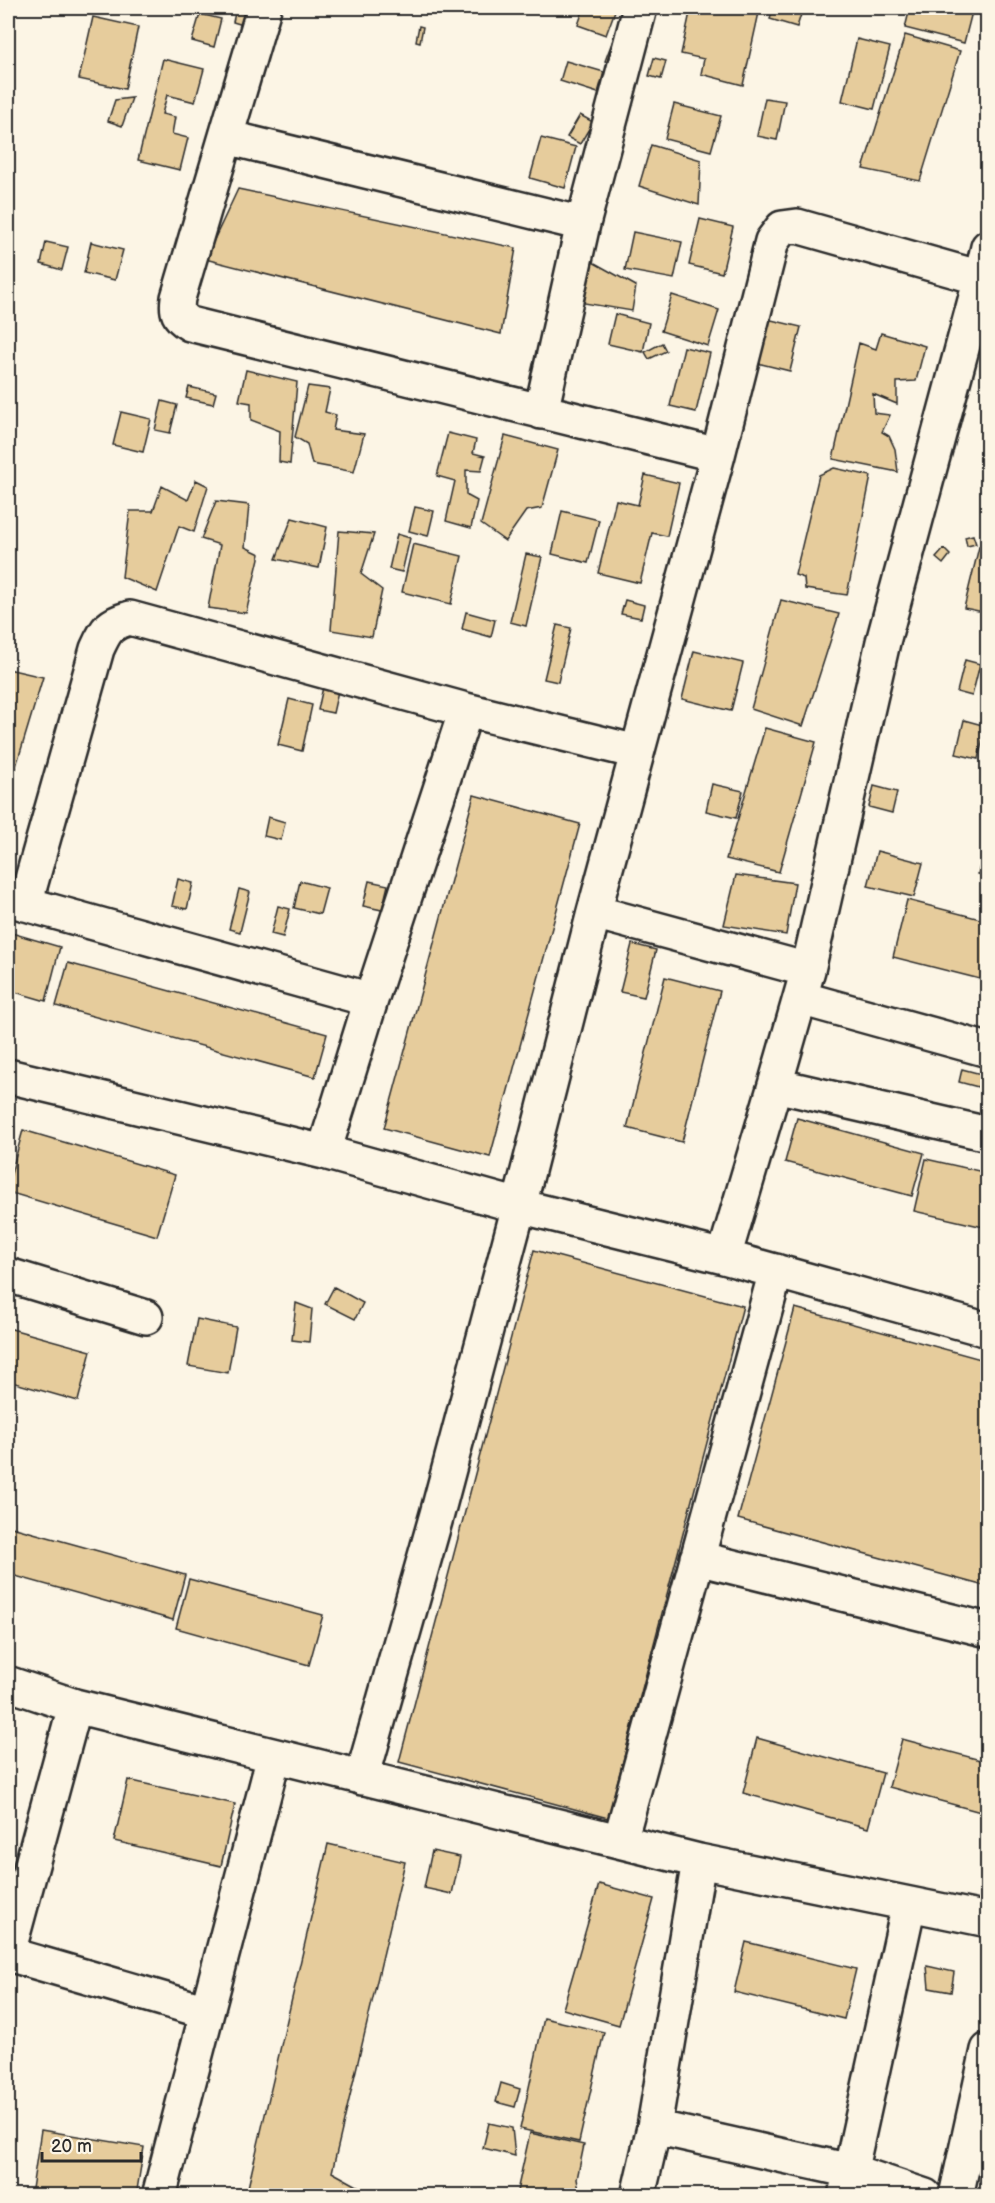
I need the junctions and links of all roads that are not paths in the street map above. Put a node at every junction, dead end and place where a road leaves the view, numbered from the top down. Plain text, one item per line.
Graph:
1 (264, 8) edge
2 (640, 8) edge
3 (226, 137) junction
4 (583, 224) junction
5 (985, 268) edge
6 (541, 412) junction
7 (718, 454) junction
8 (466, 710) junction
9 (637, 752) junction
10 (16, 902) edge
11 (594, 912) junction
12 (803, 984) junction
13 (371, 1000) junction
14 (987, 1050) edge
15 (8, 1076) edge
16 (775, 1085) junction
17 (987, 1134) edge
18 (324, 1152) junction
19 (519, 1206) junction
20 (724, 1257) junction
21 (776, 1271) junction
22 (8, 1275) edge
23 (146, 1317) dead end
24 (987, 1330) edge
25 (697, 1558) junction
26 (987, 1630) edge
27 (8, 1685) edge
28 (75, 1706) junction
29 (274, 1756) junction
30 (362, 1778) junction
31 (620, 1841) junction
32 (699, 1862) junction
33 (909, 1904) junction
34 (987, 1920) edge
35 (8, 1954) edge
36 (207, 2012) junction
37 (987, 2050) edge
38 (654, 2127) junction
39 (848, 2183) edge
40 (159, 2196) edge
41 (638, 2196) edge
42 (925, 2196) edge
43 (956, 2196) edge

1 - 3 street
2 - 4 street
3 - 4 street
3 - 6 street
4 - 6 street
5 - 7 street
5 - 12 street
6 - 7 street
7 - 9 street
8 - 9 street
8 - 10 street
8 - 13 street
9 - 11 street
10 - 13 street
11 - 12 street
11 - 19 street
12 - 14 street
12 - 16 street
13 - 18 street
15 - 18 street
16 - 17 street
16 - 20 street
18 - 19 street
19 - 20 street
19 - 30 street
20 - 21 street
21 - 24 street
21 - 25 street
22 - 23 street
25 - 26 street
25 - 31 street
27 - 28 street
28 - 29 street
28 - 35 street
29 - 30 street
29 - 36 street
30 - 31 street
31 - 32 street
32 - 33 street
32 - 38 street
33 - 34 street
33 - 39 street
35 - 36 street
36 - 40 street
37 - 43 street
38 - 39 street
38 - 41 street
39 - 42 street

